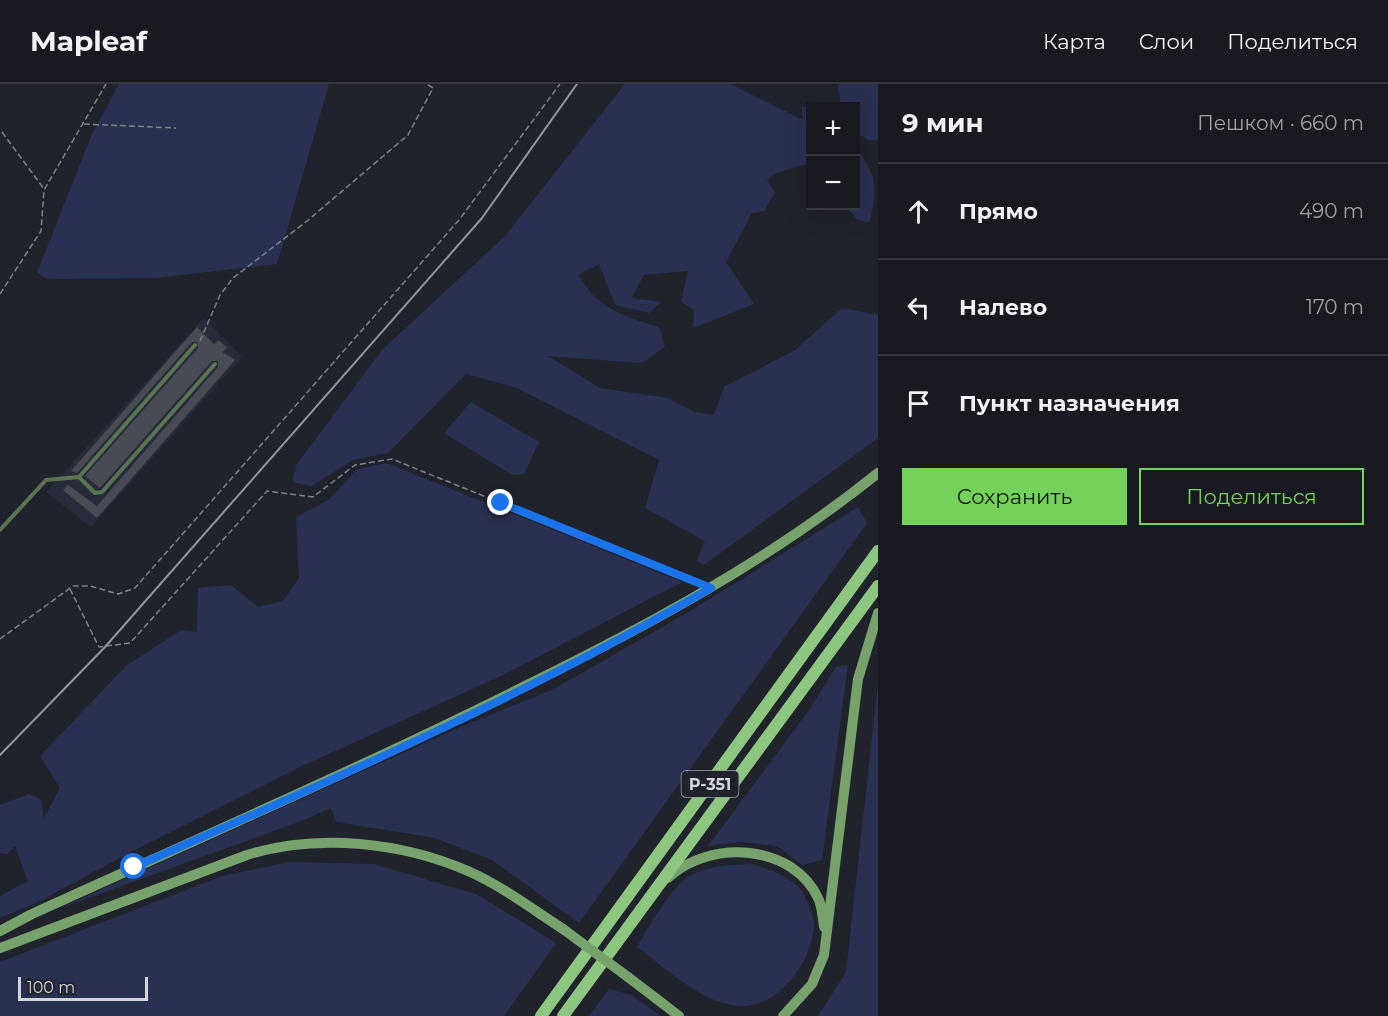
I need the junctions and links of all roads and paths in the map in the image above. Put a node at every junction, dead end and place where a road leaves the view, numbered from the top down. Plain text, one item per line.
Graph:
1 (106, 84) edge
2 (427, 84) edge
3 (560, 84) edge
4 (83, 123) junction
5 (176, 128) dead end
6 (2, 132) dead end
7 (44, 190) junction
8 (0, 294) edge
9 (195, 345) joint
10 (215, 364) dead end
11 (878, 473) edge
12 (79, 477) junction
13 (0, 530) edge
14 (878, 551) edge
15 (878, 586) edge
16 (711, 588) junction
17 (69, 589) junction
18 (878, 613) edge
19 (0, 639) edge
20 (648, 900) junction
21 (0, 932) edge
22 (826, 941) junction
23 (0, 948) edge
24 (541, 1016) edge
25 (563, 1016) edge
26 (679, 1016) edge
27 (783, 1016) edge

1 - 4 path
2 - 9 path
3 - 17 path
4 - 5 path
4 - 7 path
6 - 7 path
7 - 8 path
9 - 12 lane
10 - 12 lane
11 - 16 main road
12 - 13 lane
14 - 24 main road, Р-351
15 - 20 main road, Р-351
16 - 17 path
16 - 21 main road
17 - 19 path
18 - 22 main road
20 - 22 main road
20 - 25 main road, Р-351
22 - 27 main road
23 - 26 main road, bridge

